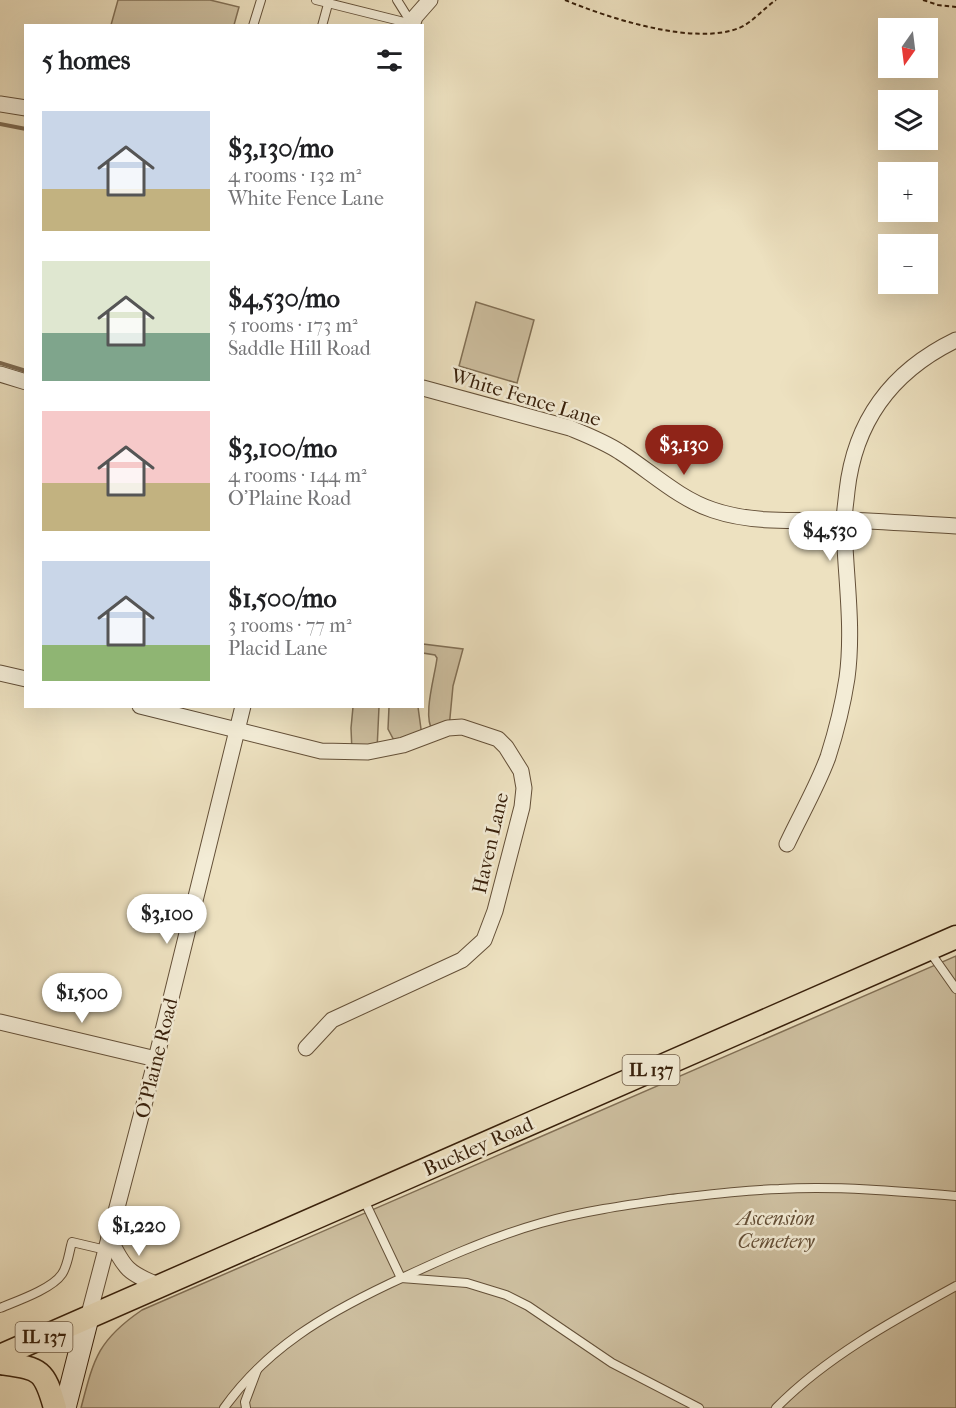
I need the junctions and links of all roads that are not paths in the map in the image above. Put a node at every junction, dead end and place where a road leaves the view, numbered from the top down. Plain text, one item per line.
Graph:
1 (261, 0) edge
2 (316, 0) edge
3 (430, 0) edge
4 (399, 2) edge
5 (328, 3) junction
6 (254, 24) edge
7 (323, 24) edge
8 (408, 24) edge
9 (411, 24) edge
10 (412, 24) edge
11 (0, 104) edge
12 (24, 108) edge
13 (956, 340) edge
14 (0, 374) edge
15 (24, 381) edge
16 (424, 388) edge
17 (844, 520) junction
18 (956, 526) edge
19 (0, 673) edge
20 (24, 679) edge
21 (148, 708) edge
22 (242, 708) edge
23 (237, 730) junction
24 (787, 844) dead end
25 (956, 937) edge
26 (928, 949) junction
27 (956, 989) edge
28 (0, 1022) edge
29 (306, 1048) dead end
30 (156, 1059) junction
31 (956, 1196) edge
32 (362, 1197) junction
33 (108, 1244) junction
34 (401, 1278) junction
35 (161, 1286) junction
36 (956, 1286) edge
37 (0, 1308) edge
38 (88, 1318) junction
39 (0, 1356) edge
40 (0, 1363) edge
41 (258, 1367) junction
42 (55, 1408) edge
43 (65, 1408) edge
44 (224, 1408) edge
45 (246, 1408) edge
46 (699, 1408) edge
47 (776, 1408) edge

1 - 6 lane
2 - 5 lane
3 - 10 street
4 - 9 lane
5 - 7 lane
5 - 8 lane
11 - 12 street
13 - 17 street
14 - 15 street
16 - 17 street, White Fence Lane
17 - 18 street, White Fence Lane
17 - 24 street
19 - 20 street
21 - 23 street, Haven Lane
22 - 23 street, O'Plaine Road
23 - 29 street, Haven Lane
23 - 30 street, O'Plaine Road
25 - 26 main road, Buckley Road / IL 137
26 - 27 lane
26 - 32 main road, Buckley Road / IL 137
28 - 30 street
30 - 33 street, O'Plaine Road
31 - 34 lane
32 - 34 lane
32 - 35 main road, Buckley Road / IL 137
33 - 35 street
33 - 37 lane
33 - 38 street, O'Plaine Road
34 - 41 lane
34 - 46 lane
35 - 38 main road, Buckley Road / IL 137
36 - 47 lane
38 - 39 main road, Buckley Road / IL 137
38 - 43 main road, O'Plaine Road
40 - 42 main road
41 - 44 lane
41 - 45 lane

